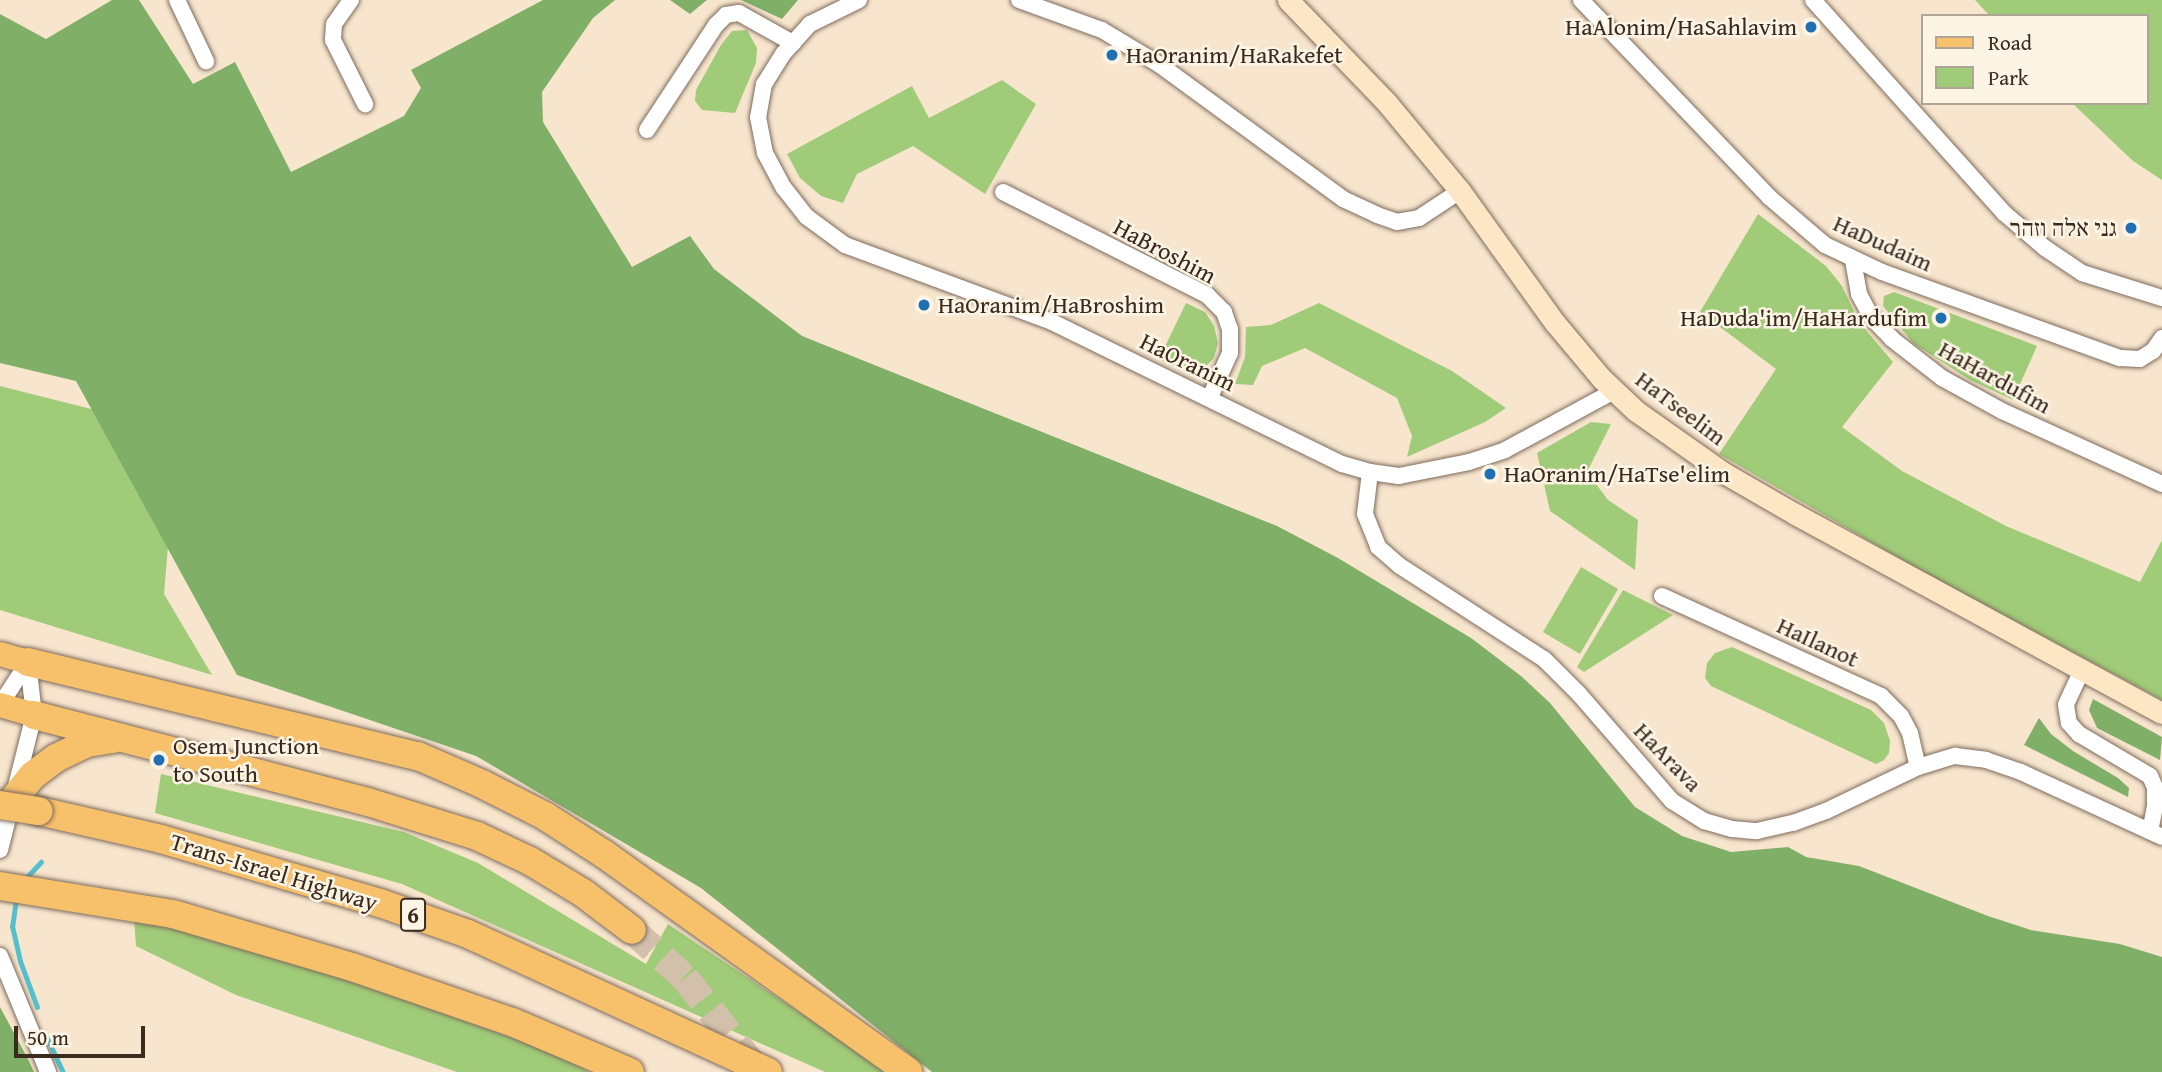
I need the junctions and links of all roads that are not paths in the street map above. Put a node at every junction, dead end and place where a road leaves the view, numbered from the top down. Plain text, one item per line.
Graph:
1 (177, 0) edge
2 (351, 0) edge
3 (859, 0) edge
4 (1019, 0) edge
5 (1288, 0) edge
6 (1581, 0) edge
7 (1813, 0) edge
8 (793, 43) junction
9 (206, 61) dead end
10 (365, 104) dead end
11 (647, 130) dead end
12 (1460, 191) junction
13 (1003, 192) dead end
14 (1853, 260) junction
15 (2162, 298) edge
16 (2162, 338) edge
17 (1614, 391) junction
18 (1210, 397) junction
19 (1370, 472) junction
20 (2162, 484) edge
21 (1662, 596) dead end
22 (0, 654) edge
23 (28, 662) junction
24 (2082, 670) junction
25 (0, 705) edge
26 (2162, 713) edge
27 (34, 715) junction
28 (118, 738) junction
29 (1918, 766) junction
30 (6, 803) edge
31 (2156, 834) edge
32 (0, 850) edge
33 (14, 888) edge
34 (632, 930) tunnel mouth
35 (0, 957) edge
36 (0, 987) edge
37 (29, 1030) junction
38 (48, 1072) edge
39 (630, 1072) edge
40 (768, 1072) edge
41 (908, 1072) edge

1 - 9 street
2 - 10 street
3 - 8 street, HaOranim
4 - 12 street
5 - 12 street, HaTseelim
6 - 14 street, HaDudaim
7 - 15 street
8 - 11 street
8 - 18 street, HaOranim
12 - 17 street, HaTseelim
13 - 18 street, HaBroshim
14 - 16 street, HaDudaim
14 - 20 street, HaHardufim
17 - 19 street, HaOranim
17 - 24 street, HaTseelim
18 - 19 street, HaOranim
19 - 29 street, HaArava
21 - 29 street, HaIlanot
22 - 23 main road
23 - 25 street
23 - 27 street
23 - 41 highway
24 - 26 street, HaTseelim
24 - 31 street
25 - 27 main road
27 - 28 highway
27 - 30 street
28 - 30 highway
28 - 34 highway
29 - 31 street, HaArava
30 - 32 street
30 - 40 highway, Trans-Israel Highway / 6, bridge
33 - 39 highway
35 - 37 street
36 - 37 street
37 - 38 street

